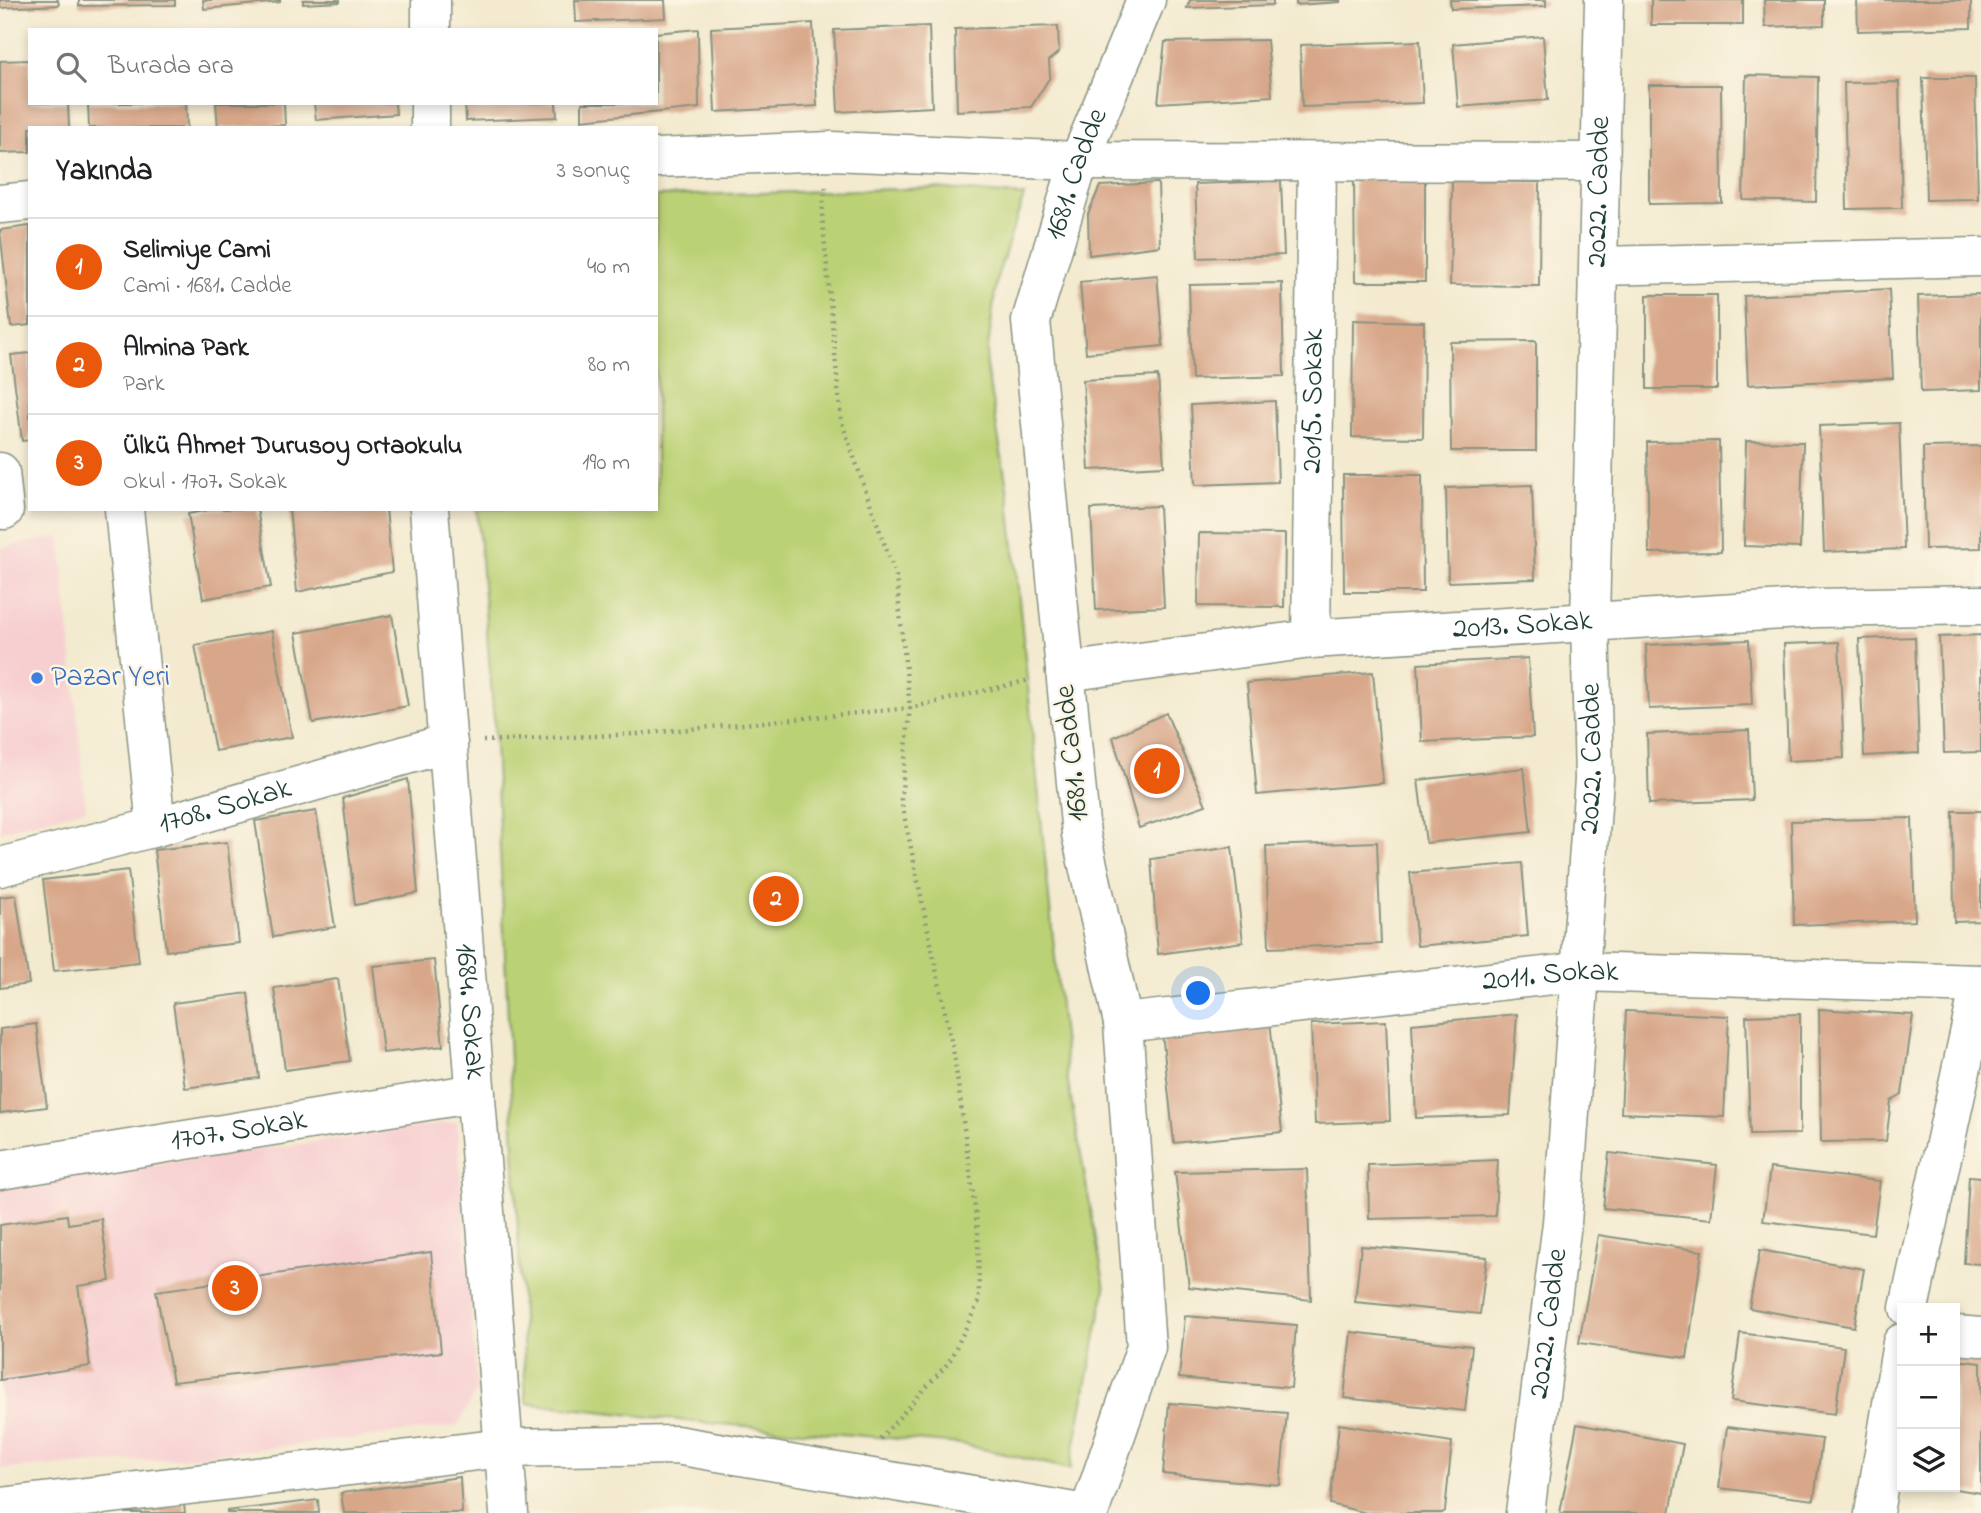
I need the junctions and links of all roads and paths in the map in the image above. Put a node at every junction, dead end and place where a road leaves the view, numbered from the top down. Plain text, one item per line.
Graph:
1 (431, 0) edge
2 (1146, 0) edge
3 (1604, 0) edge
4 (431, 28) edge
5 (430, 105) edge
6 (430, 126) edge
7 (831, 151) junction
8 (658, 159) edge
9 (1079, 161) junction
10 (1317, 162) junction
11 (1601, 162) junction
12 (28, 201) edge
13 (0, 204) edge
14 (1981, 257) edge
15 (1599, 266) junction
16 (0, 472) edge
17 (11, 509) edge
18 (124, 511) edge
19 (429, 511) edge
20 (1981, 605) edge
21 (1590, 622) junction
22 (1311, 639) junction
23 (1065, 672) junction
24 (910, 708) junction
25 (448, 743) junction
26 (156, 827) junction
27 (0, 867) edge
28 (1580, 972) junction
29 (1980, 984) edge
30 (1123, 1023) junction
31 (476, 1093) junction
32 (0, 1171) edge
33 (1910, 1303) edge
34 (1960, 1336) edge
35 (1981, 1338) edge
36 (1898, 1366) edge
37 (504, 1448) junction
38 (848, 1475) junction
39 (0, 1507) edge
40 (509, 1513) edge
41 (1080, 1513) edge
42 (1089, 1513) edge
43 (1525, 1513) edge
44 (1874, 1513) edge

1 - 4 street
2 - 9 street, 1681. Cadde
3 - 11 street, 2022. Cadde
5 - 6 street
7 - 8 street
7 - 9 street
7 - 24 path
9 - 10 street
9 - 23 street, 1681. Cadde
10 - 11 street
10 - 22 street, 2015. Sokak
11 - 15 street, 2022. Cadde
12 - 13 street
14 - 15 street
15 - 21 street, 2022. Cadde
16 - 17 street
18 - 26 street
19 - 25 street, 1684. Sokak
20 - 21 street, 2013. Sokak
21 - 22 street, 2013. Sokak
21 - 28 street, 2022. Cadde
22 - 23 street, 2013. Sokak
23 - 24 path
23 - 30 street, 1681. Cadde
24 - 25 path
24 - 38 path
25 - 26 street, 1708. Sokak
25 - 31 street, 1684. Sokak
26 - 27 street, 1708. Sokak
28 - 29 street, 2011. Sokak
28 - 30 street, 2011. Sokak
28 - 43 street, 2022. Cadde
29 - 33 street
30 - 42 street, 1681. Cadde
31 - 32 street, 1707. Sokak
31 - 37 street, 1684. Sokak
34 - 35 street
36 - 44 street
37 - 38 street
37 - 39 street
37 - 40 street, 1684. Sokak
38 - 41 street

